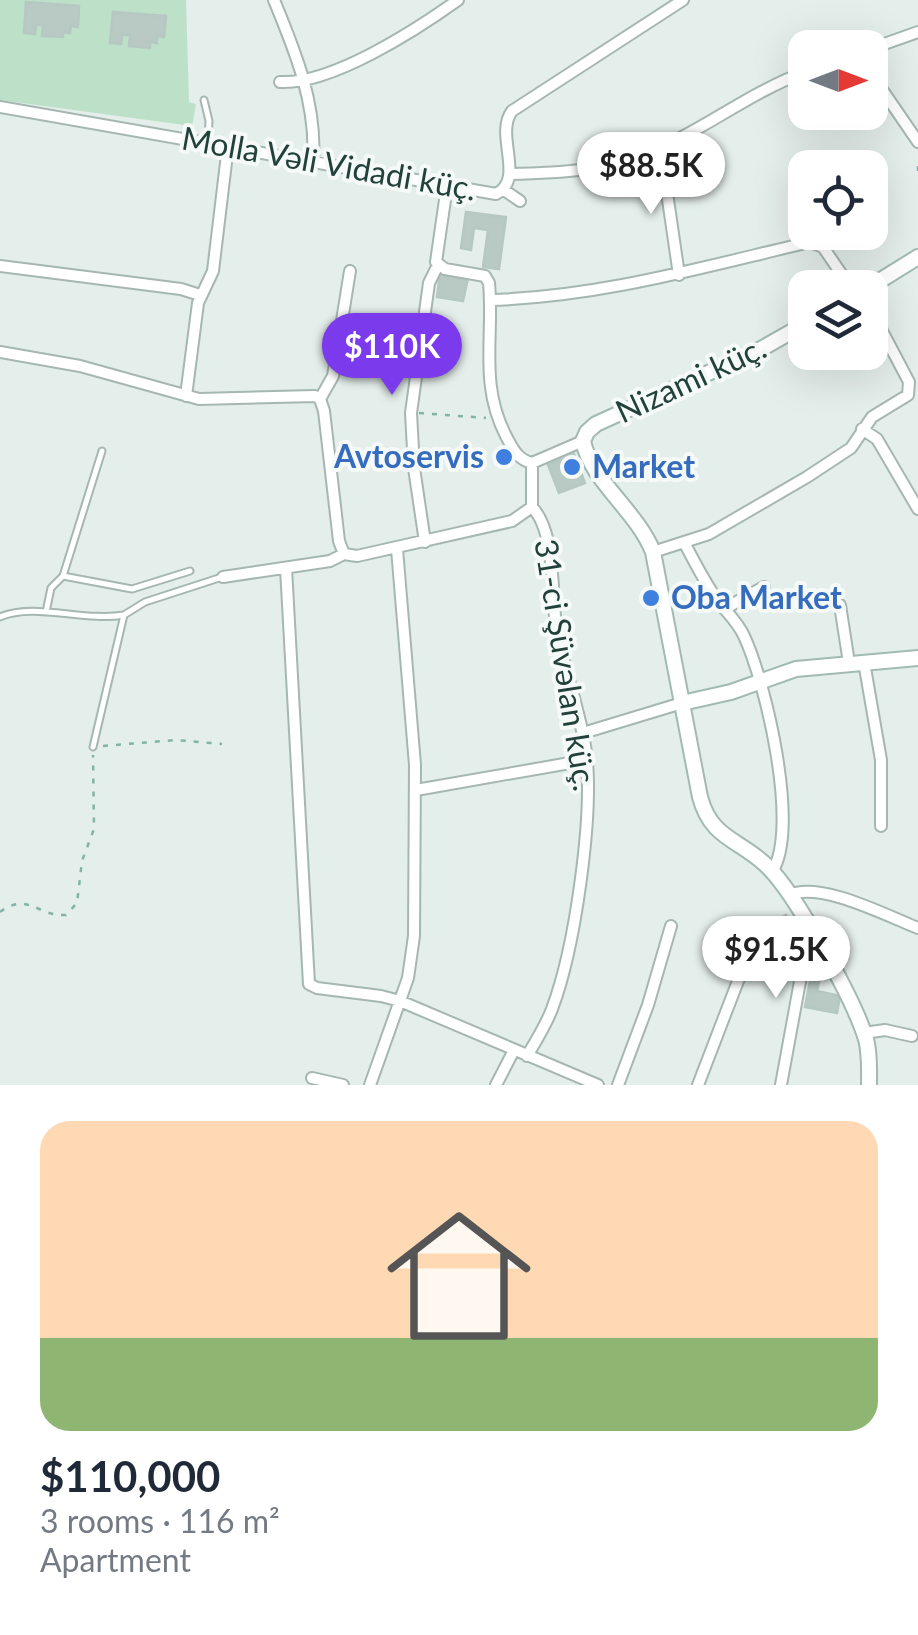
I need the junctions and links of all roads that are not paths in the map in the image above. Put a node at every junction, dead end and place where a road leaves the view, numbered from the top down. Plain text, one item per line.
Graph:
1 (274, 0) edge
2 (458, 0) edge
3 (683, 0) edge
4 (918, 32) edge
5 (888, 43) edge
6 (788, 79) edge
7 (280, 82) dead end
8 (305, 82) junction
9 (888, 98) edge
10 (204, 100) dead end
11 (0, 107) edge
12 (208, 142) junction
13 (918, 142) edge
14 (228, 146) junction
15 (656, 150) junction
16 (314, 161) junction
17 (510, 174) junction
18 (447, 186) junction
19 (504, 190) junction
20 (520, 201) dead end
21 (918, 257) edge
22 (438, 265) junction
23 (0, 266) edge
24 (350, 270) dead end
25 (839, 270) edge
26 (679, 275) junction
27 (888, 276) edge
28 (200, 295) junction
29 (490, 300) junction
30 (788, 333) edge
31 (888, 344) edge
32 (0, 352) edge
33 (186, 396) junction
34 (320, 399) junction
35 (862, 428) junction
36 (583, 441) junction
37 (102, 451) dead end
38 (532, 463) junction
39 (532, 507) junction
40 (918, 510) edge
41 (424, 542) junction
42 (685, 544) junction
43 (397, 548) junction
44 (653, 552) junction
45 (344, 554) junction
46 (286, 568) junction
47 (190, 571) dead end
48 (64, 576) junction
49 (224, 576) joint
50 (764, 587) dead end
51 (840, 605) dead end
52 (724, 608) junction
53 (46, 612) junction
54 (124, 615) junction
55 (0, 617) edge
56 (918, 658) edge
57 (857, 662) junction
58 (759, 680) junction
59 (682, 703) junction
60 (583, 733) junction
61 (93, 747) road end
62 (587, 760) junction
63 (416, 790) junction
64 (881, 826) dead end
65 (772, 872) junction
66 (789, 895) junction
67 (671, 926) dead end
68 (918, 928) edge
69 (824, 954) junction
70 (803, 966) junction
71 (400, 1002) junction
72 (864, 1033) junction
73 (912, 1036) dead end
74 (514, 1050) junction
75 (528, 1056) junction
76 (312, 1078) dead end
77 (342, 1085) edge
78 (370, 1085) edge
79 (496, 1085) edge
80 (598, 1085) edge
81 (618, 1085) edge
82 (698, 1085) edge
83 (781, 1085) edge
84 (869, 1085) edge

1 - 8 street
2 - 8 street
3 - 17 street
4 - 5 street
6 - 15 street, Molla Vəli Vidadi küç.
7 - 8 street
8 - 16 street
9 - 13 street
10 - 12 lane
11 - 12 street, Molla Vəli Vidadi küç.
12 - 14 street, Molla Vəli Vidadi küç.
14 - 16 street, Molla Vəli Vidadi küç.
14 - 28 street
15 - 17 street, Molla Vəli Vidadi küç.
15 - 26 street
16 - 18 street, Molla Vəli Vidadi küç.
17 - 19 street, Molla Vəli Vidadi küç.
18 - 19 street, Molla Vəli Vidadi küç.
18 - 22 street
19 - 20 street
21 - 27 street
22 - 29 street
22 - 41 street
23 - 28 street
24 - 34 street
25 - 26 street
26 - 29 street
28 - 33 street
29 - 38 street
30 - 36 street, Nizami küç.
31 - 35 street
32 - 33 street
33 - 34 street
34 - 45 street
35 - 40 street
35 - 42 street
36 - 38 street
36 - 44 street
37 - 48 lane
38 - 39 street
39 - 41 street
39 - 60 street, 31-ci Şüvəlan küç.
41 - 43 street
42 - 44 street
42 - 52 street
43 - 45 street
43 - 63 street
44 - 59 street
45 - 46 street
46 - 49 street
46 - 71 street
47 - 48 lane
48 - 53 lane
49 - 54 lane
50 - 52 street
51 - 57 street
52 - 58 street
53 - 54 lane
53 - 55 lane
54 - 61 lane
56 - 57 street
57 - 58 street
57 - 64 street
58 - 59 street
58 - 65 street
59 - 60 street
59 - 65 street
60 - 62 street, 31-ci Şüvəlan küç.
62 - 63 street
62 - 75 street, 31-ci Şüvəlan küç.
63 - 71 street
65 - 66 street
66 - 68 street
66 - 69 street
67 - 81 street
69 - 70 street
69 - 72 street
70 - 82 street
70 - 83 street
71 - 74 street
71 - 78 street
72 - 73 street
72 - 84 street
74 - 75 street
74 - 79 street
75 - 80 street
76 - 77 street

